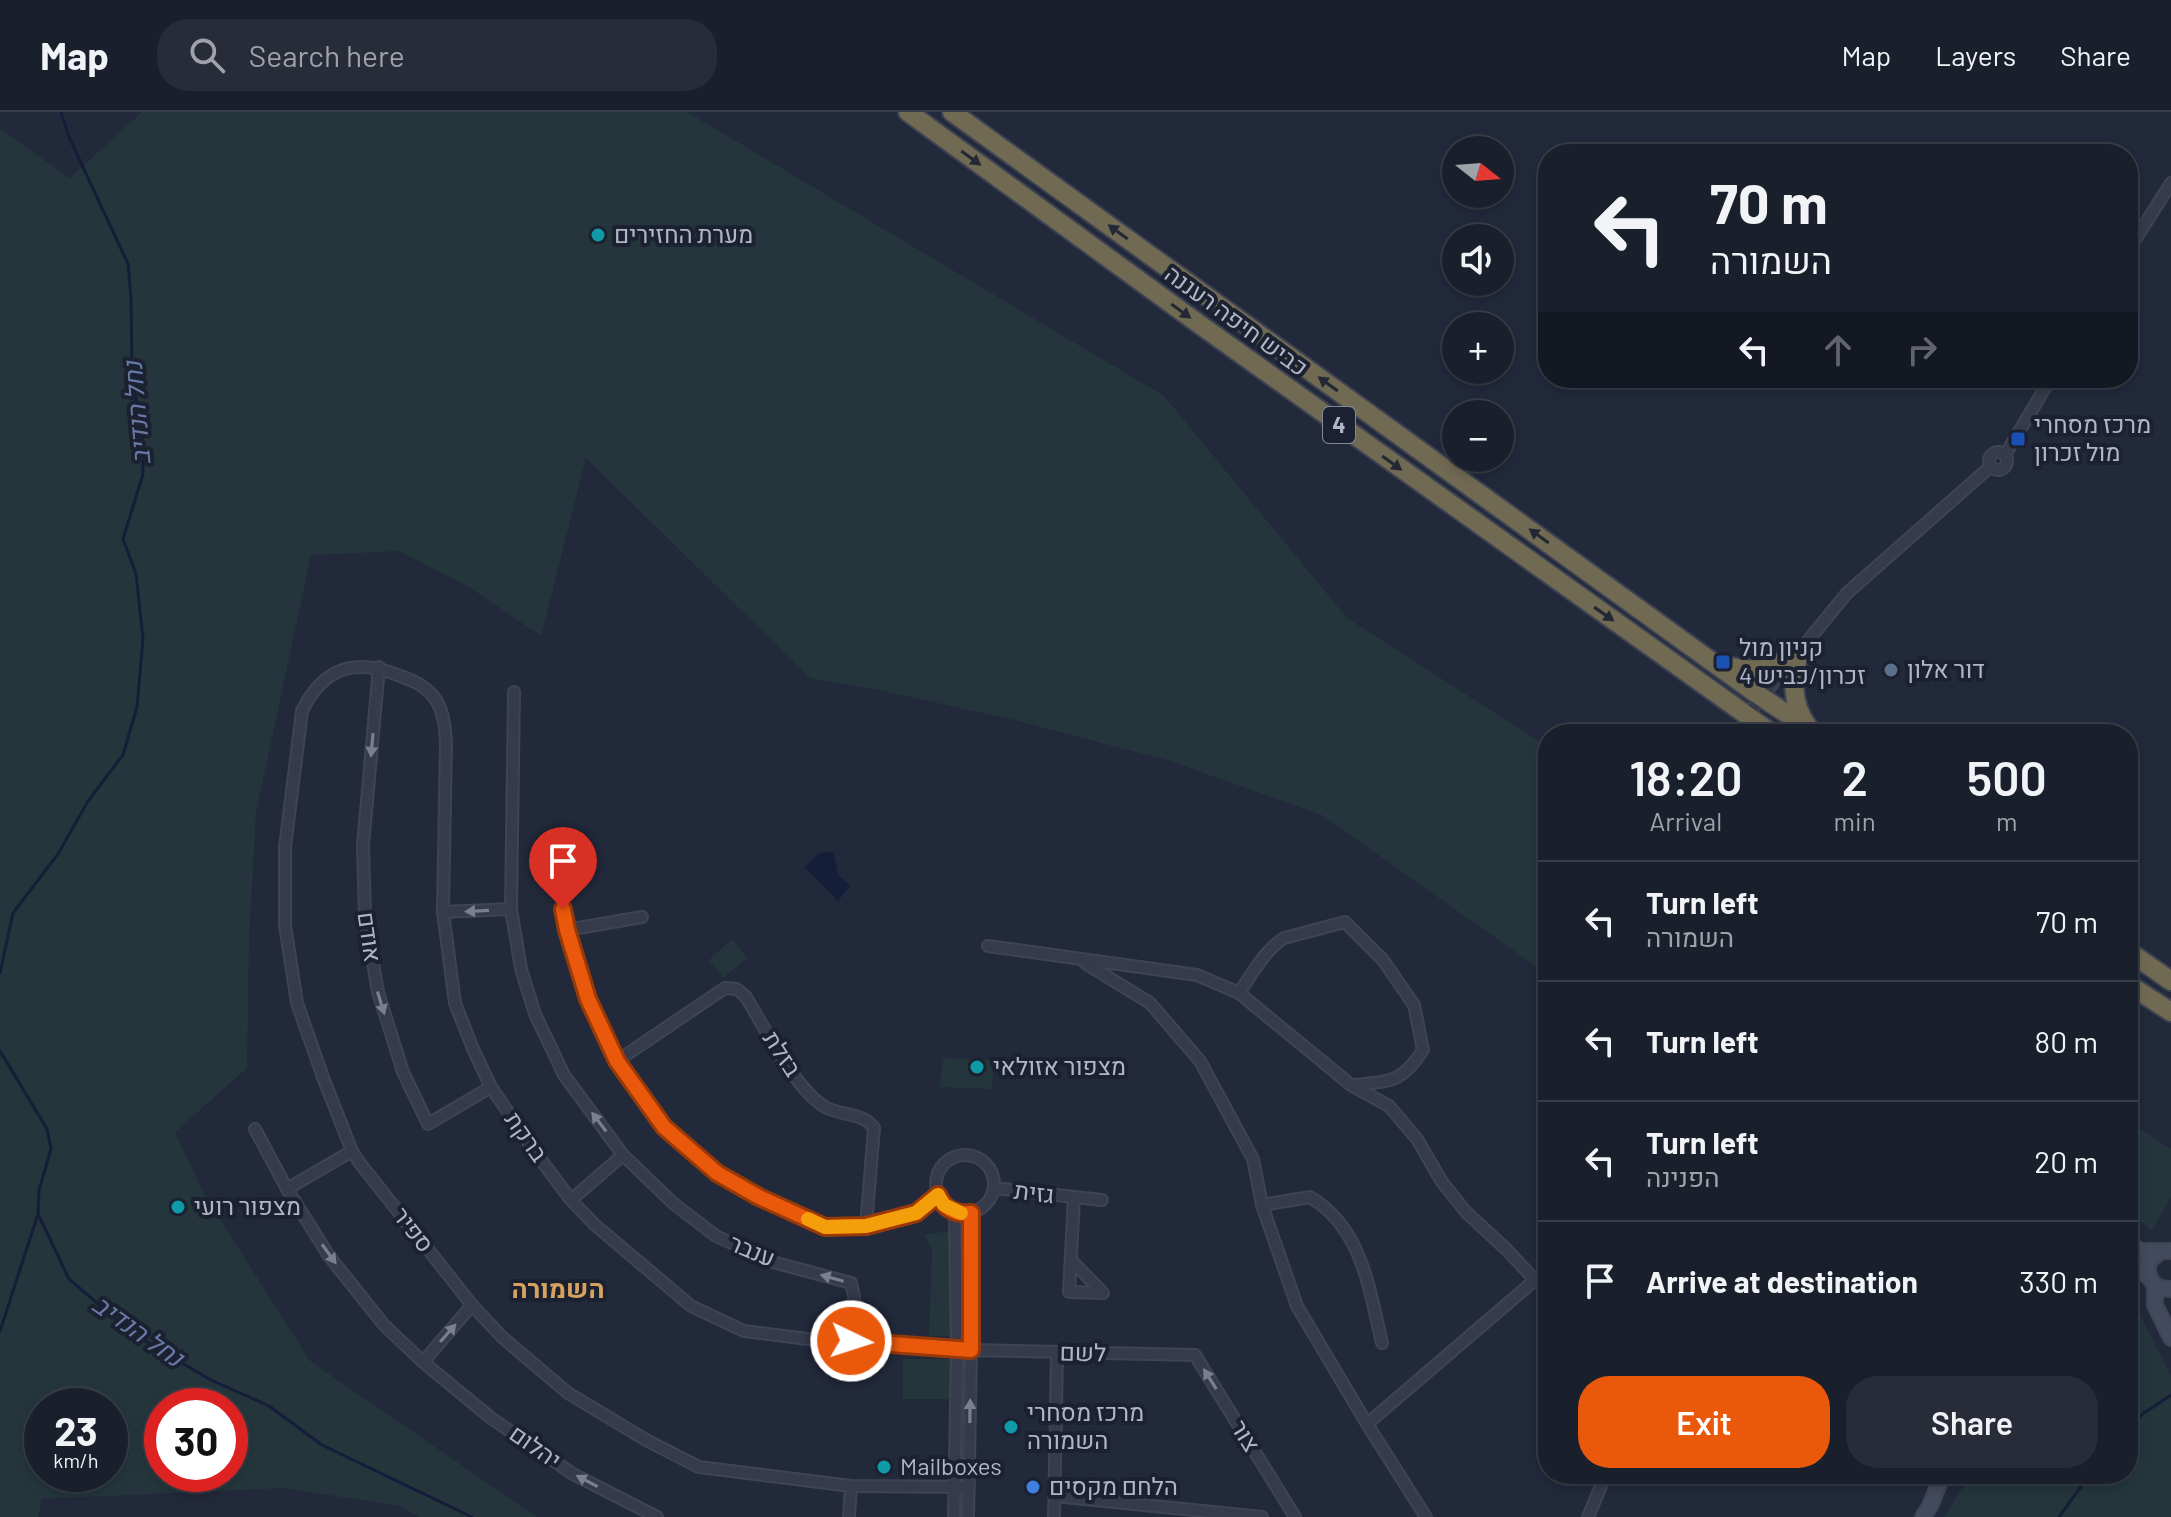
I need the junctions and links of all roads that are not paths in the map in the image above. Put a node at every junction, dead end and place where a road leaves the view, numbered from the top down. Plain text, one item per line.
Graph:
1 (908, 112) edge
2 (952, 112) edge
3 (2171, 183) edge
4 (2138, 235) edge
5 (2045, 388) edge
6 (1799, 651) junction
7 (1715, 664) junction
8 (379, 667) junction
9 (514, 692) dead end
10 (1761, 697) junction
11 (1747, 715) junction
12 (1759, 724) edge
13 (1801, 724) edge
14 (1807, 724) edge
15 (511, 909) junction
16 (563, 909) dead end
17 (443, 912) junction
18 (642, 917) dead end
19 (567, 930) junction
20 (988, 946) dead end
21 (2138, 958) edge
22 (1080, 959) junction
23 (2171, 981) edge
24 (2138, 991) edge
25 (1239, 993) junction
26 (2171, 1012) edge
27 (617, 1061) junction
28 (1351, 1085) junction
29 (491, 1087) junction
30 (255, 1129) dead end
31 (352, 1151) junction
32 (623, 1155) junction
33 (994, 1188) junction
34 (287, 1189) junction
35 (938, 1195) junction
36 (1074, 1198) junction
37 (571, 1200) junction
38 (1102, 1200) dead end
39 (1262, 1205) junction
40 (955, 1212) junction
41 (971, 1213) junction
42 (866, 1226) junction
43 (2138, 1249) edge
44 (2166, 1251) edge
45 (1071, 1260) dead end
46 (2138, 1270) edge
47 (1538, 1278) edge
48 (1535, 1280) junction
49 (2152, 1281) junction
50 (1538, 1282) edge
51 (2171, 1289) edge
52 (472, 1305) junction
53 (2171, 1312) edge
54 (2169, 1334) edge
55 (851, 1341) junction
56 (1382, 1343) dead end
57 (957, 1349) junction
58 (971, 1350) junction
59 (1060, 1355) junction
60 (1195, 1355) joint
61 (423, 1362) junction
62 (1367, 1424) junction
63 (1602, 1484) edge
64 (1939, 1484) edge
65 (851, 1486) junction
66 (955, 1487) junction
67 (969, 1487) junction
68 (1054, 1496) junction
69 (657, 1517) edge
70 (849, 1517) edge
71 (954, 1517) edge
72 (968, 1517) edge
73 (1054, 1517) edge
74 (1262, 1517) edge
75 (1295, 1517) edge
76 (1426, 1517) edge
77 (1588, 1517) edge
78 (1923, 1517) edge

1 -> 11 highway, כביש חיפה רעננה / 4
7 -> 2 highway, כביש חיפה רעננה / 4
3 - 4 street
5 - 6 street
6 - 7 highway
6 - 10 street
6 - 14 highway
7 - 10 highway, כביש חיפה רעננה / 4
8 - 17 street, ברקת
8 -> 29 street, אודם
8 - 31 street, ספיר
9 - 15 street, ענבר
10 - 11 street
10 - 13 highway, כביש חיפה רעננה / 4
11 - 12 highway, כביש חיפה רעננה / 4
15 -> 17 street
32 -> 15 street, ענבר
16 - 19 street
17 - 29 street, ברקת
18 - 19 street
19 - 27 street
20 - 22 street
21 - 23 highway
22 - 25 street
22 - 39 street
24 - 26 highway
25 - 28 street
25 - 28 street
27 - 42 street
27 - 42 street, בזלת
28 - 48 street
29 - 37 street, ברקת
30 - 34 street, יהלום
31 - 34 street
31 - 52 street, ספיר
32 - 37 street
55 -> 32 street, ענבר
33 - 35 street
33 - 36 street, גזית
33 - 41 street
34 -> 61 street, יהלום
35 - 40 street
35 - 42 street
36 - 38 street, גזית
36 - 45 street, גזית
37 - 55 street, ברקת
39 - 56 street
39 - 62 street
40 - 41 street
40 - 57 street
41 - 58 street
43 - 44 street
44 - 49 street
46 - 49 street
47 - 48 street
48 - 50 street
48 - 62 street
49 - 51 street
49 - 54 street
61 -> 52 street
52 - 65 street, ספיר
53 - 54 street
55 - 57 street, ברקת
57 - 58 street, ברקת
57 - 66 street
58 - 59 street, לשם
67 -> 58 street
59 - 60 street, לשם
59 - 68 street
75 -> 60 street, צור
69 -> 61 street, יהלום
62 - 76 street
63 - 77 street
64 - 78 street
65 - 66 street, ספיר
65 - 70 street
66 - 67 street, ספיר
66 - 71 street
67 - 72 street
68 - 73 street
68 - 74 street

